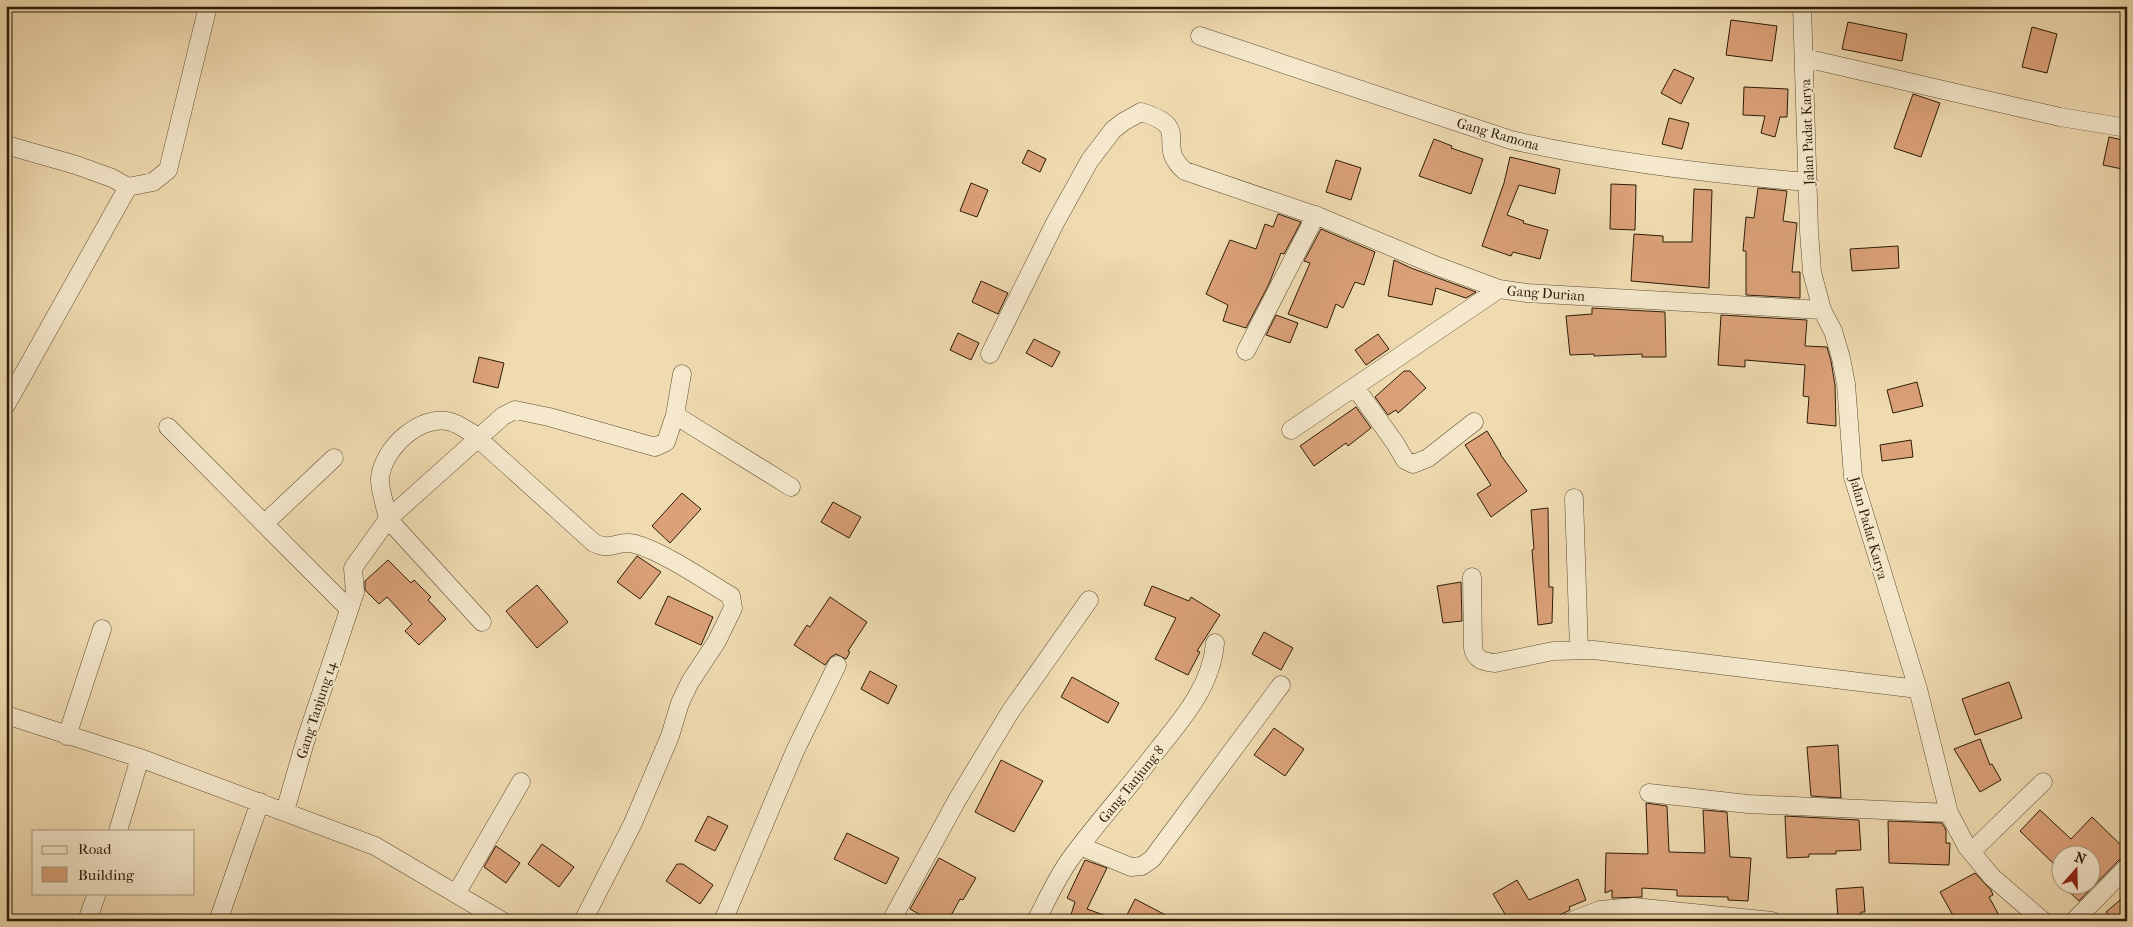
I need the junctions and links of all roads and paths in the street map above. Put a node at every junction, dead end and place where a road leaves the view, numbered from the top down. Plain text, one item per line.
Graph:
1 (208, 6) edge
2 (1802, 6) edge
3 (1200, 36) dead end
4 (1805, 58) junction
5 (2127, 128) edge
6 (6, 145) edge
7 (1808, 182) junction
8 (128, 187) junction
9 (1316, 215) junction
10 (1499, 289) junction
11 (1822, 310) junction
12 (1246, 350) dead end
13 (990, 354) dead end
14 (682, 374) dead end
15 (1355, 388) junction
16 (6, 405) edge
17 (675, 415) junction
18 (1474, 422) dead end
19 (168, 427) dead end
20 (1291, 430) dead end
21 (477, 438) junction
22 (334, 458) dead end
23 (791, 487) dead end
24 (1574, 498) dead end
25 (388, 519) junction
26 (265, 523) junction
27 (1472, 577) dead end
28 (1089, 600) dead end
29 (348, 608) junction
30 (482, 622) dead end
31 (102, 629) dead end
32 (1215, 643) dead end
33 (1579, 650) junction
34 (837, 665) dead end
35 (1281, 684) dead end
36 (1918, 689) junction
37 (6, 715) edge
38 (67, 736) junction
39 (140, 758) junction
40 (521, 782) dead end
41 (2043, 782) dead end
42 (1649, 793) dead end
43 (260, 802) junction
44 (285, 811) junction
45 (1949, 813) junction
46 (118, 830) edge
47 (1080, 846) junction
48 (1971, 852) junction
49 (2127, 867) edge
50 (96, 894) edge
51 (456, 894) junction
52 (87, 921) edge
53 (218, 921) edge
54 (502, 921) edge
55 (583, 921) edge
56 (723, 921) edge
57 (892, 921) edge
58 (1036, 921) edge
59 (1572, 921) edge
60 (1772, 921) edge
61 (2043, 921) edge
62 (2074, 921) edge

1 - 8 street
2 - 4 street, Jalan Padat Karya
3 - 7 street, Gang Ramona
4 - 5 street
4 - 7 street, Jalan Padat Karya
6 - 8 street
7 - 11 street, Jalan Padat Karya
8 - 16 street
9 - 10 street, Gang Durian
9 - 12 street
9 - 13 street, Gang Durian
10 - 11 street, Gang Durian
10 - 15 street
11 - 36 street, Jalan Padat Karya
14 - 17 street
15 - 18 street
15 - 20 street
17 - 21 street, Gang Tanjung 14
17 - 23 street
19 - 26 street
21 - 25 street, Gang Tanjung 14
21 - 25 street
21 - 55 street
22 - 26 street
24 - 33 street
25 - 29 street, Gang Tanjung 14
25 - 30 street
26 - 29 street
27 - 33 street
28 - 57 street
29 - 44 street, Gang Tanjung 14
31 - 38 street
32 - 47 street, Gang Tanjung 8
33 - 36 street
34 - 56 street
35 - 47 street
36 - 45 street, Jalan Padat Karya
37 - 38 street
38 - 39 street
39 - 43 street
39 - 46 street
40 - 51 street
41 - 48 street
42 - 45 street
43 - 44 street
43 - 53 street
44 - 51 street
45 - 48 street, Jalan Padat Karya
47 - 58 street, Gang Tanjung 8
48 - 61 street, Jalan Padat Karya
49 - 62 street
50 - 52 street
51 - 54 street
59 - 60 street

